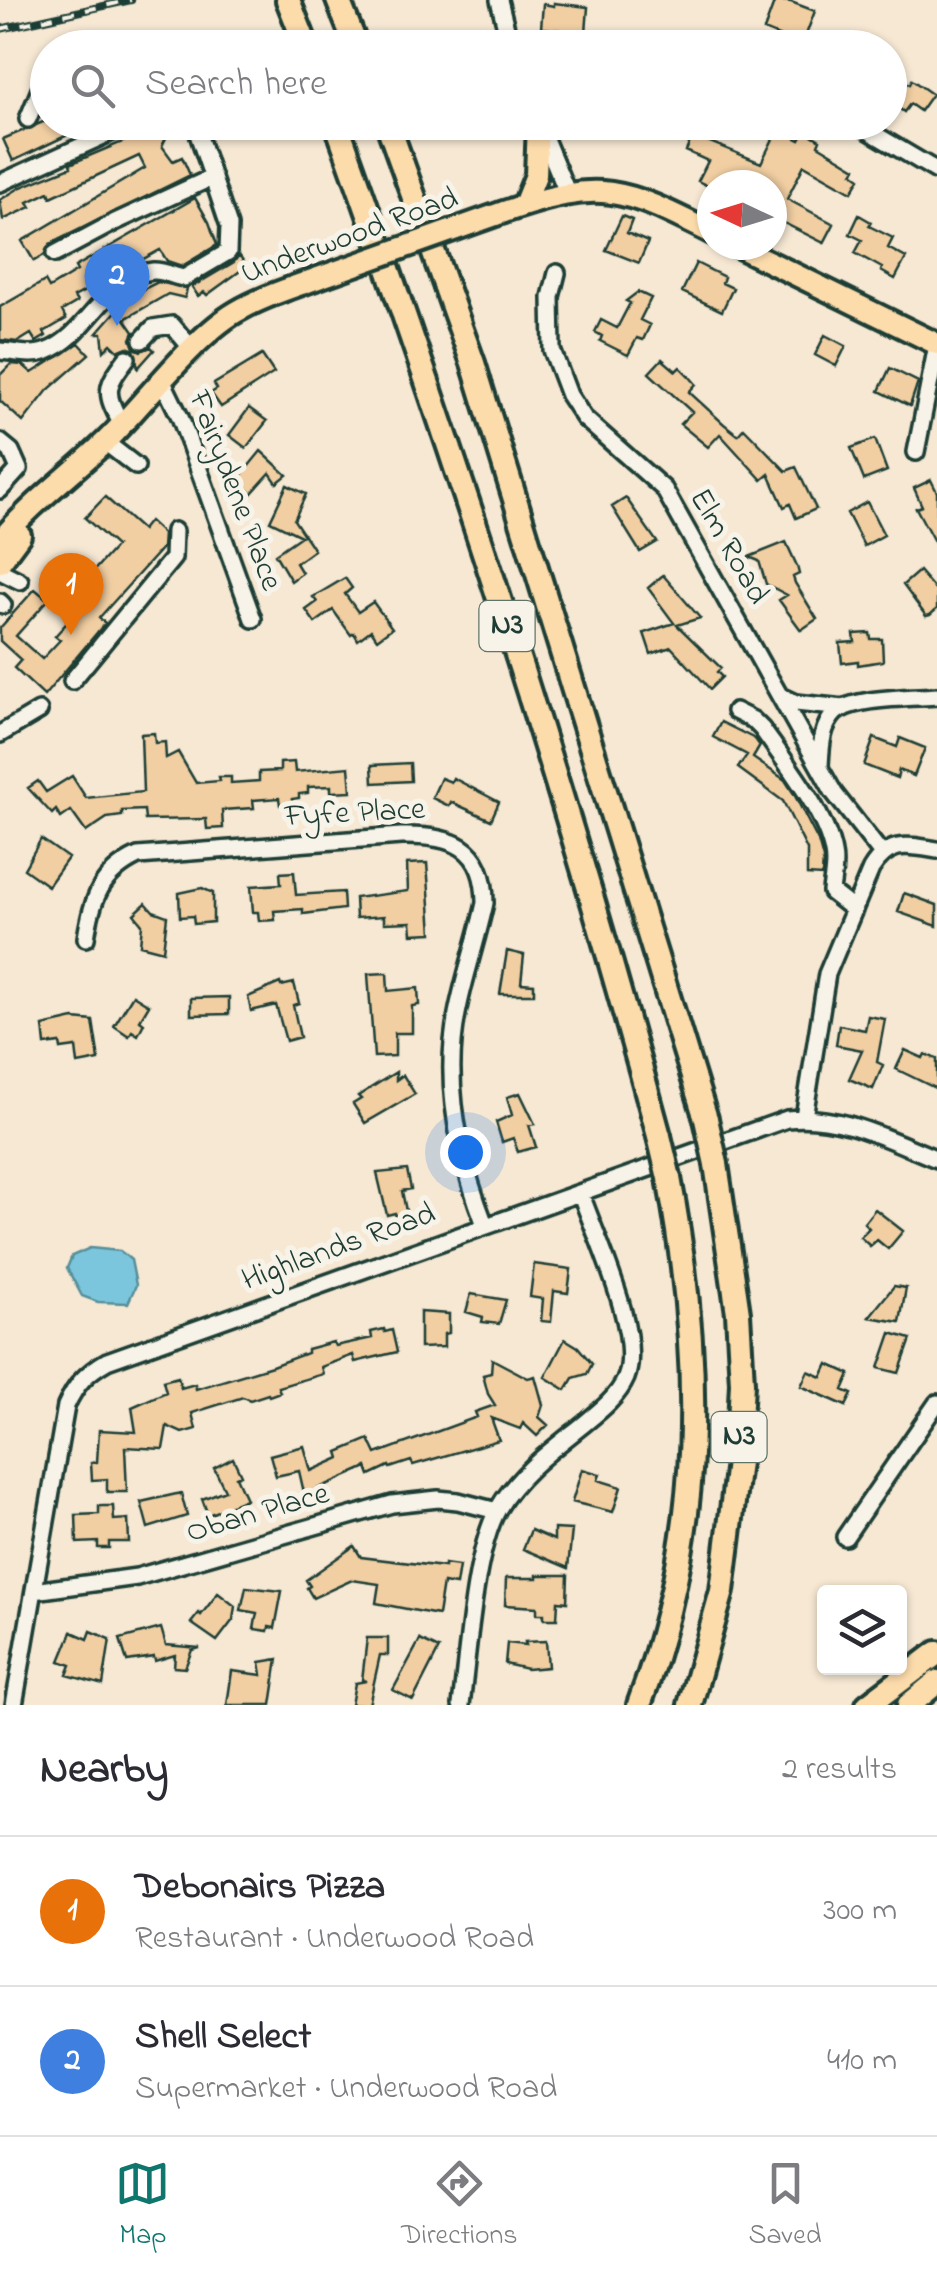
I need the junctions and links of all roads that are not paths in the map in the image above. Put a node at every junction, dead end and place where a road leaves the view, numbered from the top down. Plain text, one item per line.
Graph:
1 (288, 0) edge
2 (338, 0) edge
3 (499, 0) edge
4 (300, 30) edge
5 (350, 30) edge
6 (506, 30) edge
7 (30, 114) edge
8 (28, 119) dead end
9 (95, 140) edge
10 (200, 140) edge
11 (342, 140) edge
12 (393, 140) edge
13 (537, 140) edge
14 (545, 140) edge
15 (884, 140) edge
16 (937, 171) edge
17 (213, 177) junction
18 (0, 184) edge
19 (567, 192) junction
20 (514, 208) junction
21 (697, 226) edge
22 (54, 254) dead end
23 (766, 260) edge
24 (557, 273) dead end
25 (142, 340) dead end
26 (937, 344) edge
27 (193, 350) junction
28 (0, 352) edge
29 (127, 358) dead end
30 (163, 382) junction
31 (122, 425) junction
32 (0, 442) edge
33 (105, 442) junction
34 (916, 452) dead end
35 (136, 466) dead end
36 (64, 478) junction
37 (0, 490) edge
38 (174, 530) dead end
39 (2, 536) edge
40 (0, 562) edge
41 (0, 571) edge
42 (20, 581) dead end
43 (253, 619) dead end
44 (72, 682) dead end
45 (781, 696) junction
46 (937, 696) edge
47 (844, 708) junction
48 (39, 710) dead end
49 (734, 711) dead end
50 (0, 734) edge
51 (820, 766) junction
52 (937, 850) edge
53 (881, 854) junction
54 (854, 910) junction
55 (86, 938) dead end
56 (804, 1117) junction
57 (937, 1159) edge
58 (580, 1194) junction
59 (484, 1225) junction
60 (937, 1403) edge
61 (497, 1511) junction
62 (845, 1537) dead end
63 (34, 1591) junction
64 (937, 1654) edge
65 (937, 1682) edge
66 (14, 1705) edge
67 (461, 1705) edge
68 (640, 1705) edge
69 (690, 1705) edge
70 (868, 1705) edge
71 (909, 1705) edge

1 - 4 highway
2 - 5 highway
3 - 6 street
7 - 8 street
9 - 18 street
10 - 17 street
11 - 68 highway, N3, bridge
12 - 69 highway, N3, bridge
13 - 20 main road
14 - 19 street
15 - 16 street
17 - 22 street
17 - 28 street
19 - 20 main road, Underwood Road
19 - 21 main road, Underwood Road
20 - 27 main road, Underwood Road, bridge
23 - 26 main road
24 - 45 street, Elm Road
25 - 27 street
26 - 34 street
27 - 30 main road, Underwood Road
29 - 31 street
30 - 31 main road, Underwood Road
30 - 43 street, Fairydene Place
31 - 33 main road, Underwood Road
32 - 37 street
33 - 35 street
33 - 36 main road, Underwood Road
36 - 39 main road, Underwood Road
36 - 40 main road, Underwood Road
38 - 44 street
41 - 42 street
45 - 47 street
45 - 51 street, Elm Road
46 - 47 street
47 - 51 street
48 - 50 street
49 - 54 street
51 - 53 street, Elm Road
52 - 53 street
53 - 54 street
54 - 56 street
55 - 59 street, Fyfe Place
56 - 57 street, Highlands Road
56 - 58 street, Highlands Road
58 - 59 street, Highlands Road
58 - 61 street
59 - 63 street, Highlands Road
60 - 62 street
61 - 63 street, Oban Place
61 - 67 street
63 - 66 street, Highlands Road
64 - 70 highway
65 - 71 highway

